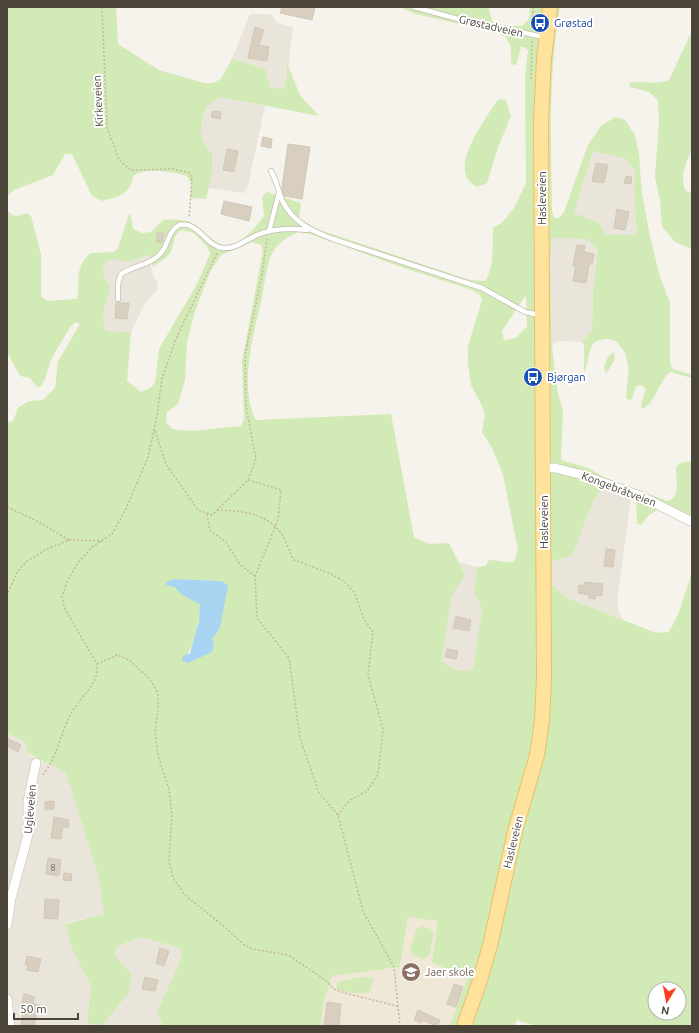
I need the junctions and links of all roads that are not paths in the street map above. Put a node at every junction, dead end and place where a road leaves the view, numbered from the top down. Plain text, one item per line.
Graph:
1 (414, 7) edge
2 (550, 7) edge
3 (539, 37) junction
4 (271, 171) dead end
5 (279, 191) junction
6 (311, 230) junction
7 (269, 231) junction
8 (118, 299) dead end
9 (542, 315) junction
10 (543, 468) junction
11 (692, 522) edge
12 (36, 763) dead end
13 (7, 925) edge
14 (7, 999) edge
15 (10, 1026) edge
16 (464, 1026) edge

1 - 3 lane, Grøstadveien
2 - 3 main road, Hasleveien
3 - 9 main road, Hasleveien
4 - 5 lane
5 - 6 lane
5 - 7 lane
6 - 7 lane
6 - 9 lane
7 - 8 lane
9 - 10 main road, Hasleveien
10 - 11 street, Kongebråtveien
10 - 16 main road, Hasleveien
12 - 13 street, Ugleveien
14 - 15 street

